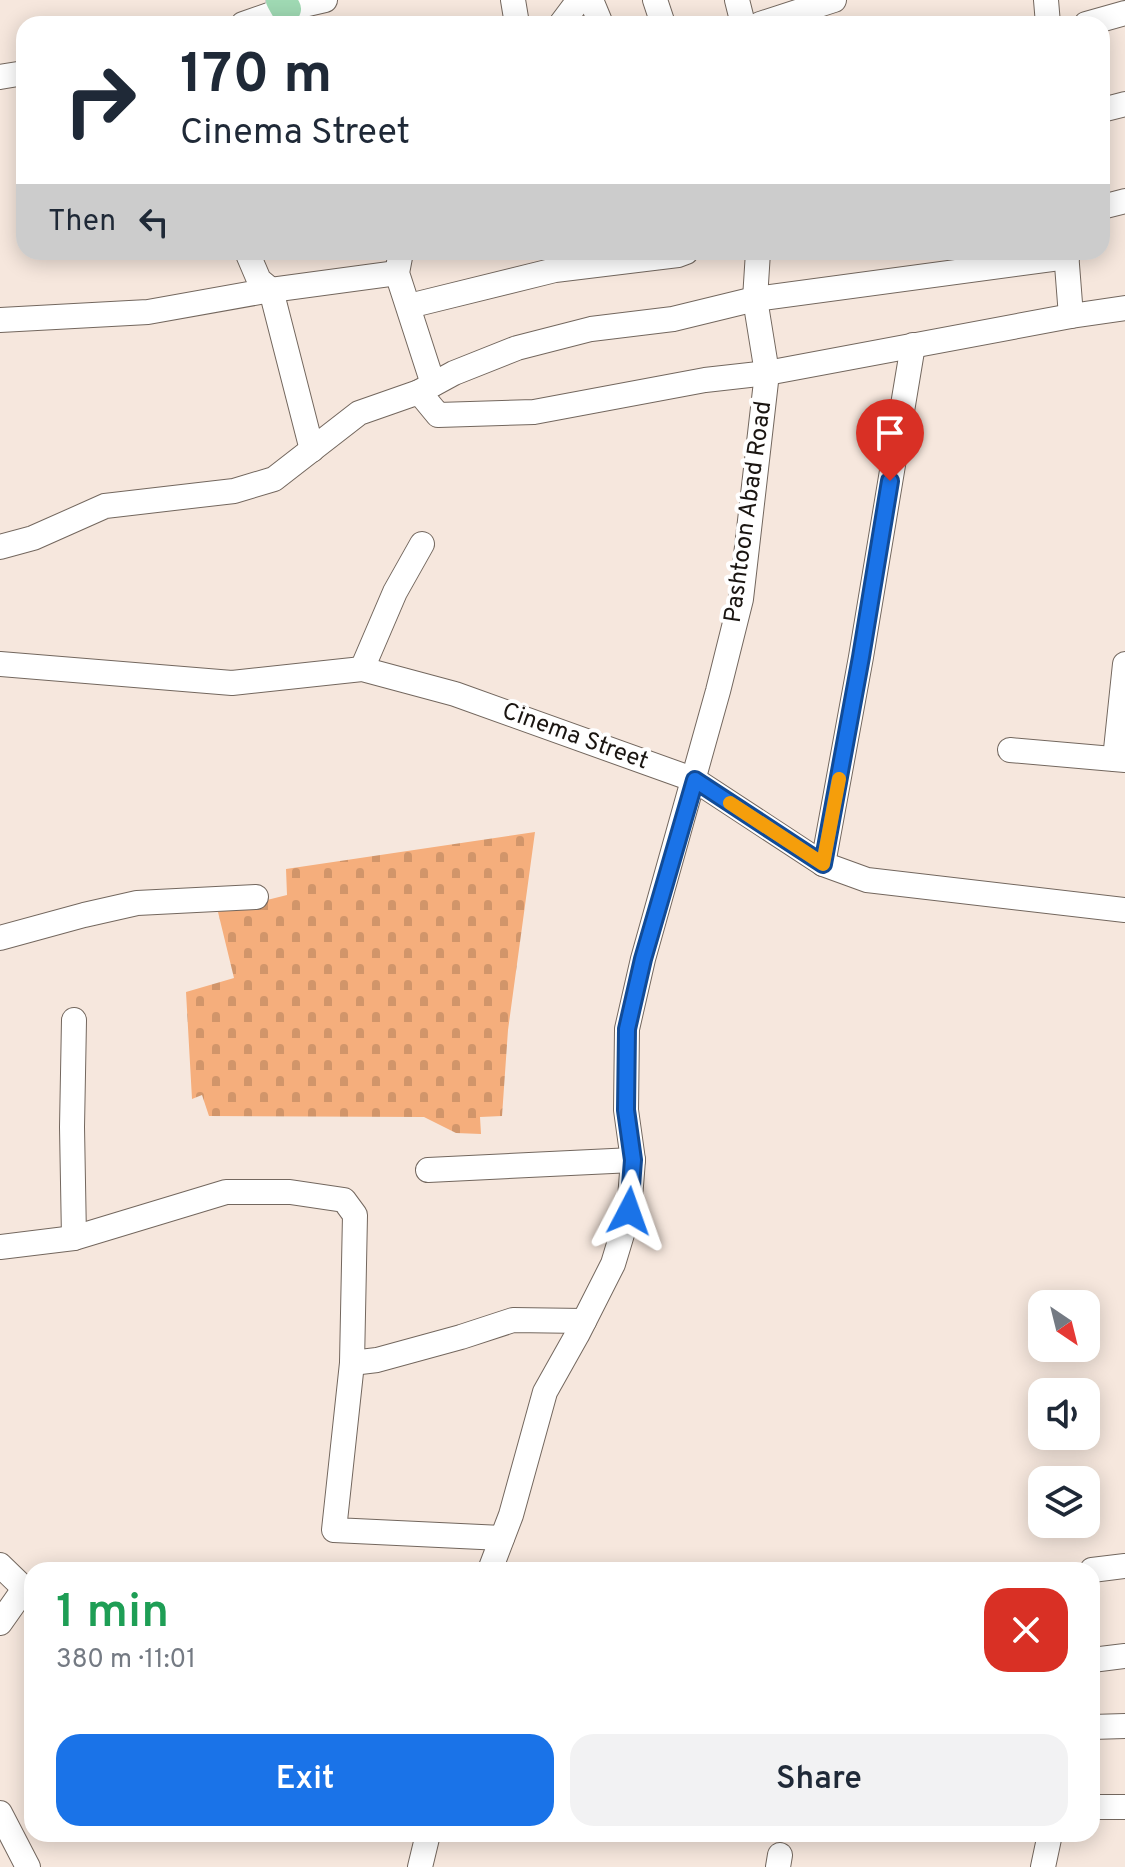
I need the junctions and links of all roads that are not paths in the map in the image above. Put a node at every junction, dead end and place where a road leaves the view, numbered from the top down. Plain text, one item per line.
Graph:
1 (325, 0) edge
2 (824, 1) edge
3 (284, 4) edge
4 (259, 16) edge
5 (782, 16) edge
6 (250, 260) edge
7 (637, 260) edge
8 (757, 260) edge
9 (1032, 260) edge
10 (1067, 260) edge
11 (399, 263) edge
12 (271, 290) junction
13 (755, 299) junction
14 (409, 306) junction
15 (1125, 308) edge
16 (1071, 316) junction
17 (0, 320) edge
18 (913, 345) junction
19 (767, 373) junction
20 (426, 388) junction
21 (312, 450) junction
22 (422, 544) dead end
23 (0, 547) edge
24 (0, 664) edge
25 (1125, 664) edge
26 (362, 669) junction
27 (1010, 750) dead end
28 (1120, 759) edge
29 (695, 780) junction
30 (823, 864) junction
31 (256, 897) dead end
32 (1125, 910) edge
33 (0, 938) edge
34 (74, 1020) dead end
35 (633, 1160) junction
36 (428, 1170) dead end
37 (74, 1238) junction
38 (0, 1247) edge
39 (584, 1321) junction
40 (352, 1363) junction
41 (502, 1538) junction
42 (493, 1562) edge
43 (0, 1565) edge
44 (1125, 1566) edge
45 (1100, 1569) edge
46 (24, 1589) edge
47 (24, 1597) edge
48 (0, 1623) edge
49 (1125, 1656) edge
50 (1100, 1659) edge
51 (1125, 1726) edge
52 (1100, 1727) edge
53 (1100, 1807) edge
54 (1125, 1807) edge
55 (0, 1813) edge
56 (426, 1842) edge
57 (1048, 1842) edge
58 (28, 1867) edge
59 (420, 1867) edge
60 (1043, 1867) edge

1 - 3 street
2 - 5 street
3 - 4 street
6 - 12 street
7 - 14 street
8 - 13 street, Pashtoon Abad Road
9 - 13 street
10 - 16 street
11 - 12 street
11 - 14 street
12 - 17 street
12 - 21 street
13 - 19 street, Pashtoon Abad Road
13 - 20 street
14 - 20 street
15 - 16 street
16 - 18 street
18 - 19 street
18 - 30 street
19 - 20 street
19 - 29 street, Pashtoon Abad Road
20 - 21 street
21 - 23 street
22 - 26 street
24 - 26 street, Cinema Street
25 - 28 street
26 - 29 street, Cinema Street
27 - 28 street
29 - 30 street, Cinema Street
29 - 35 street, Pashtoon Abad Road
30 - 32 street, Cinema Street
31 - 33 street
34 - 37 street
35 - 36 street
35 - 39 street, Pashtoon Abad Road
37 - 38 street
37 - 40 street
39 - 40 street
39 - 41 street, Pashtoon Abad Road
40 - 41 street
41 - 42 street, Pashtoon Abad Road
43 - 46 street
44 - 45 street
47 - 48 street
49 - 50 street
51 - 52 street
53 - 54 street
55 - 58 street
56 - 59 street
57 - 60 street

